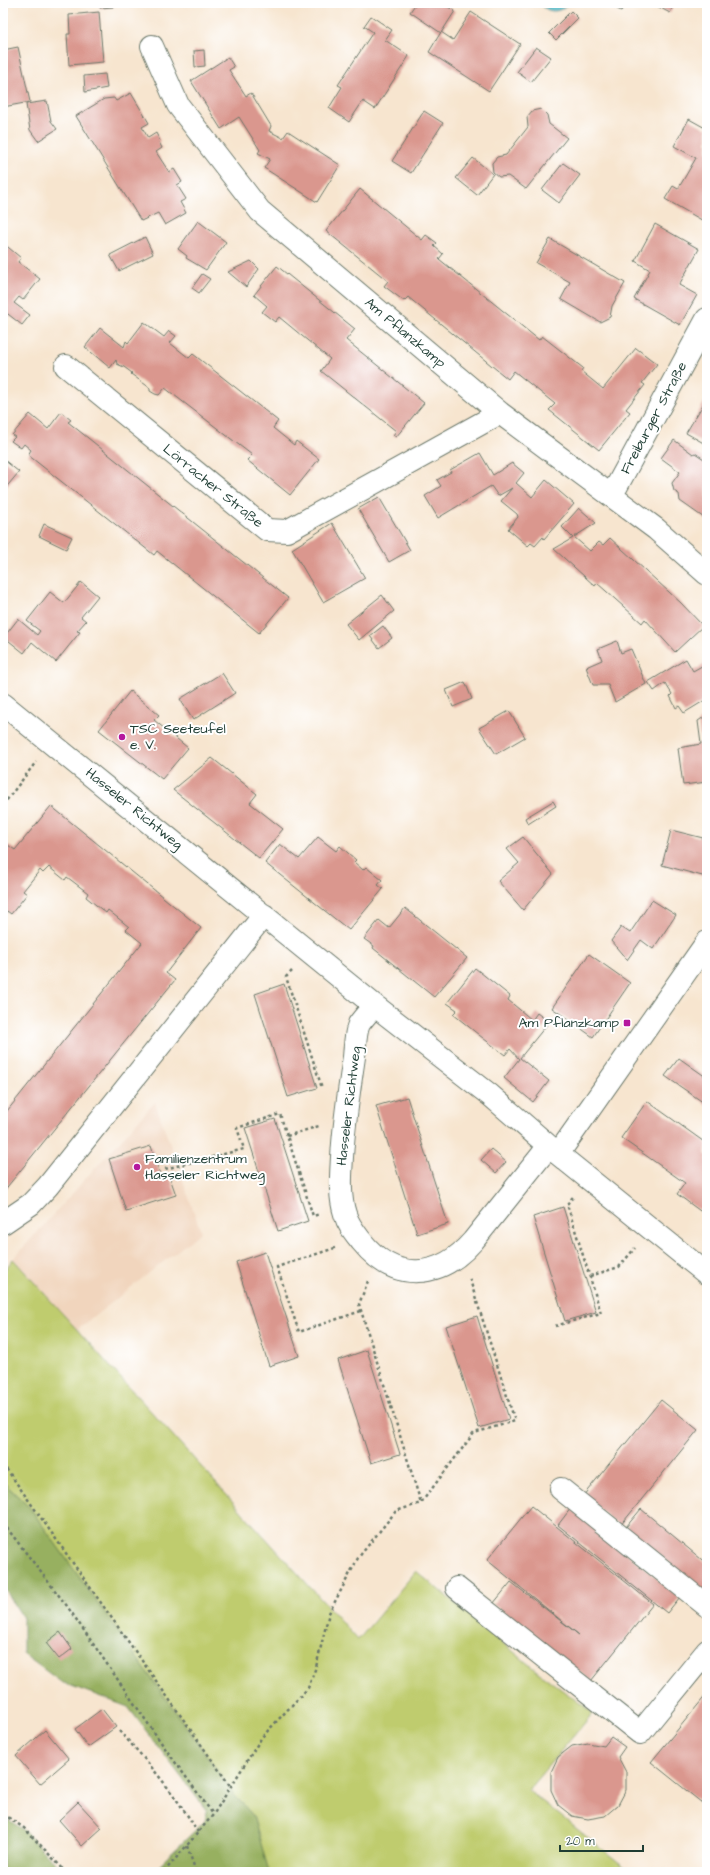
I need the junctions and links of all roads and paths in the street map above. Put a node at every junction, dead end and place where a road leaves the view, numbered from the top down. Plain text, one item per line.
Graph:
1 (152, 46) dead end
2 (707, 319) edge
3 (66, 366) dead end
4 (500, 413) junction
5 (612, 495) junction
6 (707, 574) edge
7 (3, 704) edge
8 (51, 743) junction
9 (3, 805) edge
10 (264, 915) junction
11 (707, 942) edge
12 (311, 952) junction
13 (374, 1006) junction
14 (324, 1093) dead end
15 (345, 1118) junction
16 (286, 1136) junction
17 (554, 1150) junction
18 (165, 1169) dead end
19 (587, 1177) junction
20 (343, 1206) junction
21 (3, 1223) edge
22 (651, 1229) junction
23 (359, 1238) junction
24 (462, 1254) junction
25 (378, 1258) junction
26 (707, 1274) edge
27 (590, 1276) junction
28 (361, 1311) junction
29 (555, 1326) dead end
30 (3, 1464) edge
31 (561, 1489) dead end
32 (421, 1503) junction
33 (3, 1523) edge
34 (457, 1588) dead end
35 (707, 1606) edge
36 (707, 1651) edge
37 (119, 1731) dead end
38 (231, 1787) junction
39 (3, 1814) edge
40 (213, 1815) junction
41 (198, 1832) junction
42 (187, 1846) junction
43 (66, 1872) edge
44 (164, 1872) edge
45 (196, 1872) edge

1 - 4 street, Am Pflanzkamp
2 - 5 street, Freiburger Straße
3 - 4 street, Lörracher Straße
4 - 5 street, Am Pflanzkamp
5 - 6 street, Am Pflanzkamp
7 - 8 street, Hasseler Richtweg
8 - 9 path
8 - 10 street, Hasseler Richtweg
10 - 12 street, Hasseler Richtweg
10 - 21 street
11 - 17 street
12 - 13 street, Hasseler Richtweg
12 - 14 path
13 - 15 street, Hasseler Richtweg
13 - 17 street, Hasseler Richtweg
15 - 16 path
15 - 20 street, Hasseler Richtweg
16 - 18 path
16 - 20 path
17 - 19 street, Hasseler Richtweg
17 - 24 street, Hasseler Richtweg
19 - 22 street, Hasseler Richtweg
19 - 27 path
20 - 23 street, Hasseler Richtweg
22 - 26 street, Hasseler Richtweg
22 - 27 path
23 - 25 street, Hasseler Richtweg
23 - 28 path
24 - 25 street, Hasseler Richtweg
24 - 32 path
25 - 28 path
27 - 29 path
28 - 32 path
30 - 38 path
31 - 35 street
32 - 38 path
33 - 40 path
34 - 36 street
37 - 41 path
38 - 40 path
39 - 43 path
40 - 41 path
41 - 42 path
42 - 44 path
42 - 45 path

